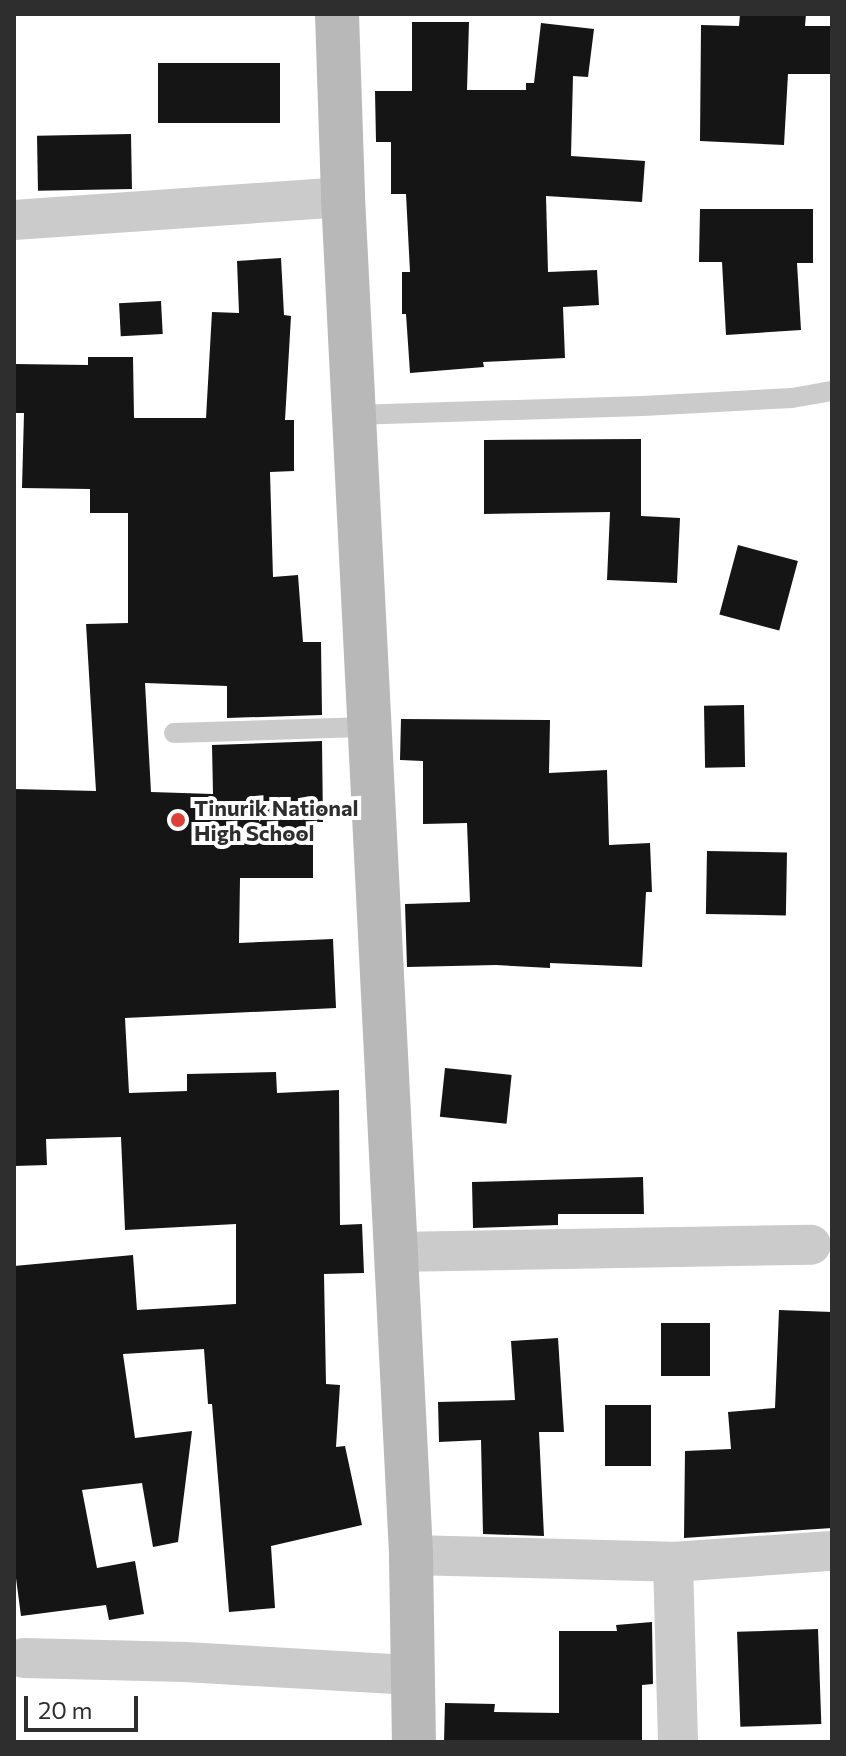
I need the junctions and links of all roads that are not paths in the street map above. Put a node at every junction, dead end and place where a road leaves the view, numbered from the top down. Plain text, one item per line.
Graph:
1 (337, 14) edge
2 (343, 197) junction
3 (14, 220) edge
4 (832, 391) edge
5 (354, 415) junction
6 (369, 727) junction
7 (174, 733) dead end
8 (811, 1245) dead end
9 (395, 1252) junction
10 (832, 1551) edge
11 (411, 1555) junction
12 (673, 1562) junction
13 (24, 1658) dead end
14 (413, 1675) junction
15 (414, 1742) edge
16 (678, 1742) edge

1 - 2 street
2 - 3 street
2 - 5 street
4 - 5 lane
5 - 6 street
6 - 7 lane
6 - 9 street
8 - 9 street
9 - 11 street
10 - 12 street
11 - 12 street
11 - 14 street
12 - 16 street
13 - 14 street
14 - 15 street

